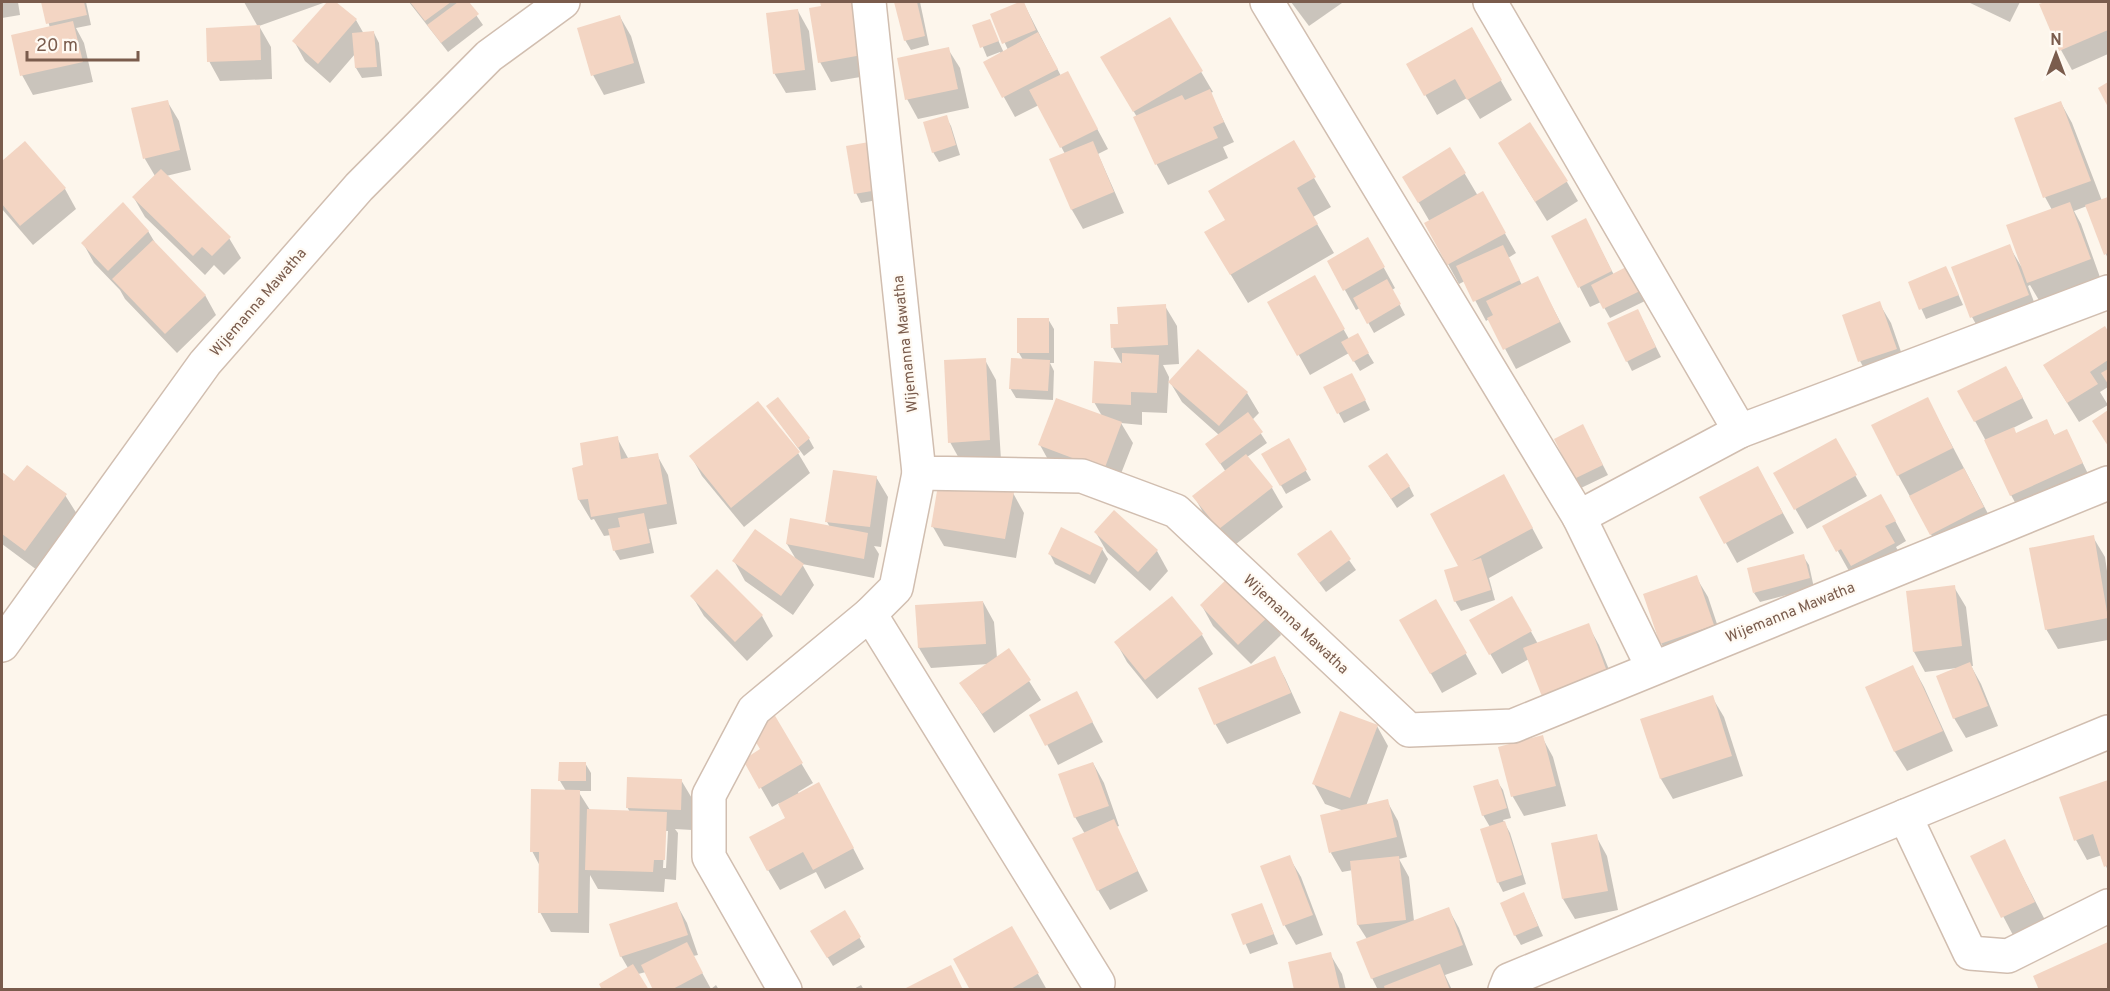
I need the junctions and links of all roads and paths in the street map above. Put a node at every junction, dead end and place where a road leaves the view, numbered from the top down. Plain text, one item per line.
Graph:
1 (563, 2) edge
2 (868, 2) edge
3 (1267, 2) edge
4 (1490, 2) edge
5 (2109, 292) edge
6 (1740, 431) junction
7 (919, 473) junction
8 (2109, 483) edge
9 (1579, 517) junction
10 (870, 614) junction
11 (2, 645) edge
12 (1653, 668) junction
13 (2109, 732) edge
14 (1905, 816) junction
15 (2109, 906) edge
16 (1098, 983) dead end
17 (785, 990) edge
18 (1505, 990) edge

1 - 11 street, Wijemanna Mawatha
2 - 7 street, Wijemanna Mawatha
3 - 9 street
4 - 6 street
5 - 6 street
6 - 9 street
7 - 10 street
7 - 12 street, Wijemanna Mawatha
8 - 12 street, Wijemanna Mawatha
9 - 12 street
10 - 16 street
10 - 17 street
13 - 14 street
14 - 15 street
14 - 18 street

